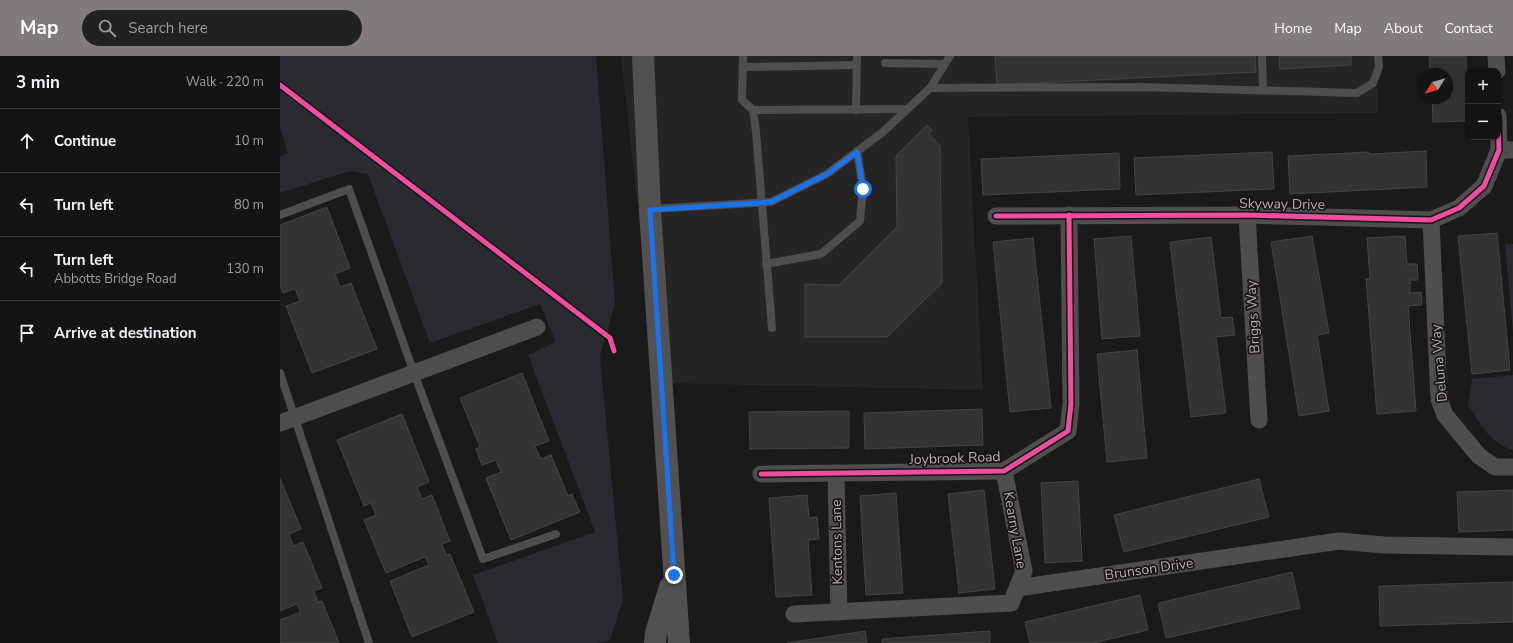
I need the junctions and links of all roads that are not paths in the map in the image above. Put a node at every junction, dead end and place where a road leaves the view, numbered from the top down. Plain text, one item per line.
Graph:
1 (643, 56) edge
2 (743, 56) edge
3 (857, 56) edge
4 (950, 56) edge
5 (1262, 56) edge
6 (1378, 56) edge
7 (1496, 56) edge
8 (885, 63) dead end
9 (945, 64) junction
10 (857, 66) junction
11 (743, 67) junction
12 (1497, 68) edge
13 (930, 88) junction
14 (1263, 90) junction
15 (907, 109) junction
16 (753, 110) junction
17 (856, 110) junction
18 (1501, 129) edge
19 (1506, 150) edge
20 (857, 152) junction
21 (761, 203) junction
22 (650, 210) junction
23 (280, 215) edge
24 (1069, 215) junction
25 (1247, 215) junction
26 (996, 216) dead end
27 (1431, 220) junction
28 (766, 264) junction
29 (537, 327) dead end
30 (772, 328) dead end
31 (280, 373) edge
32 (414, 373) junction
33 (296, 418) junction
34 (1259, 420) dead end
35 (280, 423) edge
36 (1513, 467) edge
37 (1004, 471) junction
38 (836, 473) junction
39 (761, 474) dead end
40 (556, 534) dead end
41 (1513, 547) edge
42 (674, 575) junction
43 (1017, 588) junction
44 (839, 612) junction
45 (794, 614) dead end
46 (369, 643) edge
47 (655, 643) edge
48 (679, 643) edge

1 - 22 main road
2 - 11 lane
3 - 10 lane
4 - 9 lane
5 - 14 lane
6 - 14 lane
7 - 12 street
8 - 9 lane
9 - 13 lane
10 - 11 lane
10 - 17 lane
11 - 16 lane
13 - 14 lane
13 - 15 lane
15 - 17 lane
15 - 20 lane
16 - 17 lane
16 - 21 lane
18 - 19 street, Skyway Drive
19 - 27 street, Skyway Drive
20 - 21 lane
20 - 28 lane
21 - 22 lane
21 - 28 lane
22 - 42 main road
23 - 32 lane
24 - 25 street, Skyway Drive
24 - 26 street, Skyway Drive
24 - 37 street, Joybrook Road
25 - 27 street, Skyway Drive
25 - 34 street, Briggs Way
27 - 36 street, Deluna Way
28 - 30 lane
29 - 32 street
31 - 33 lane
32 - 33 street
32 - 40 lane
33 - 35 street
33 - 46 lane
37 - 38 street, Joybrook Road
37 - 43 street, Kearny Lane
38 - 39 street, Joybrook Road
38 - 44 street, Kentons Lane
41 - 43 street, Brunson Drive
42 - 47 main road
42 - 48 main road
43 - 44 street
44 - 45 street

